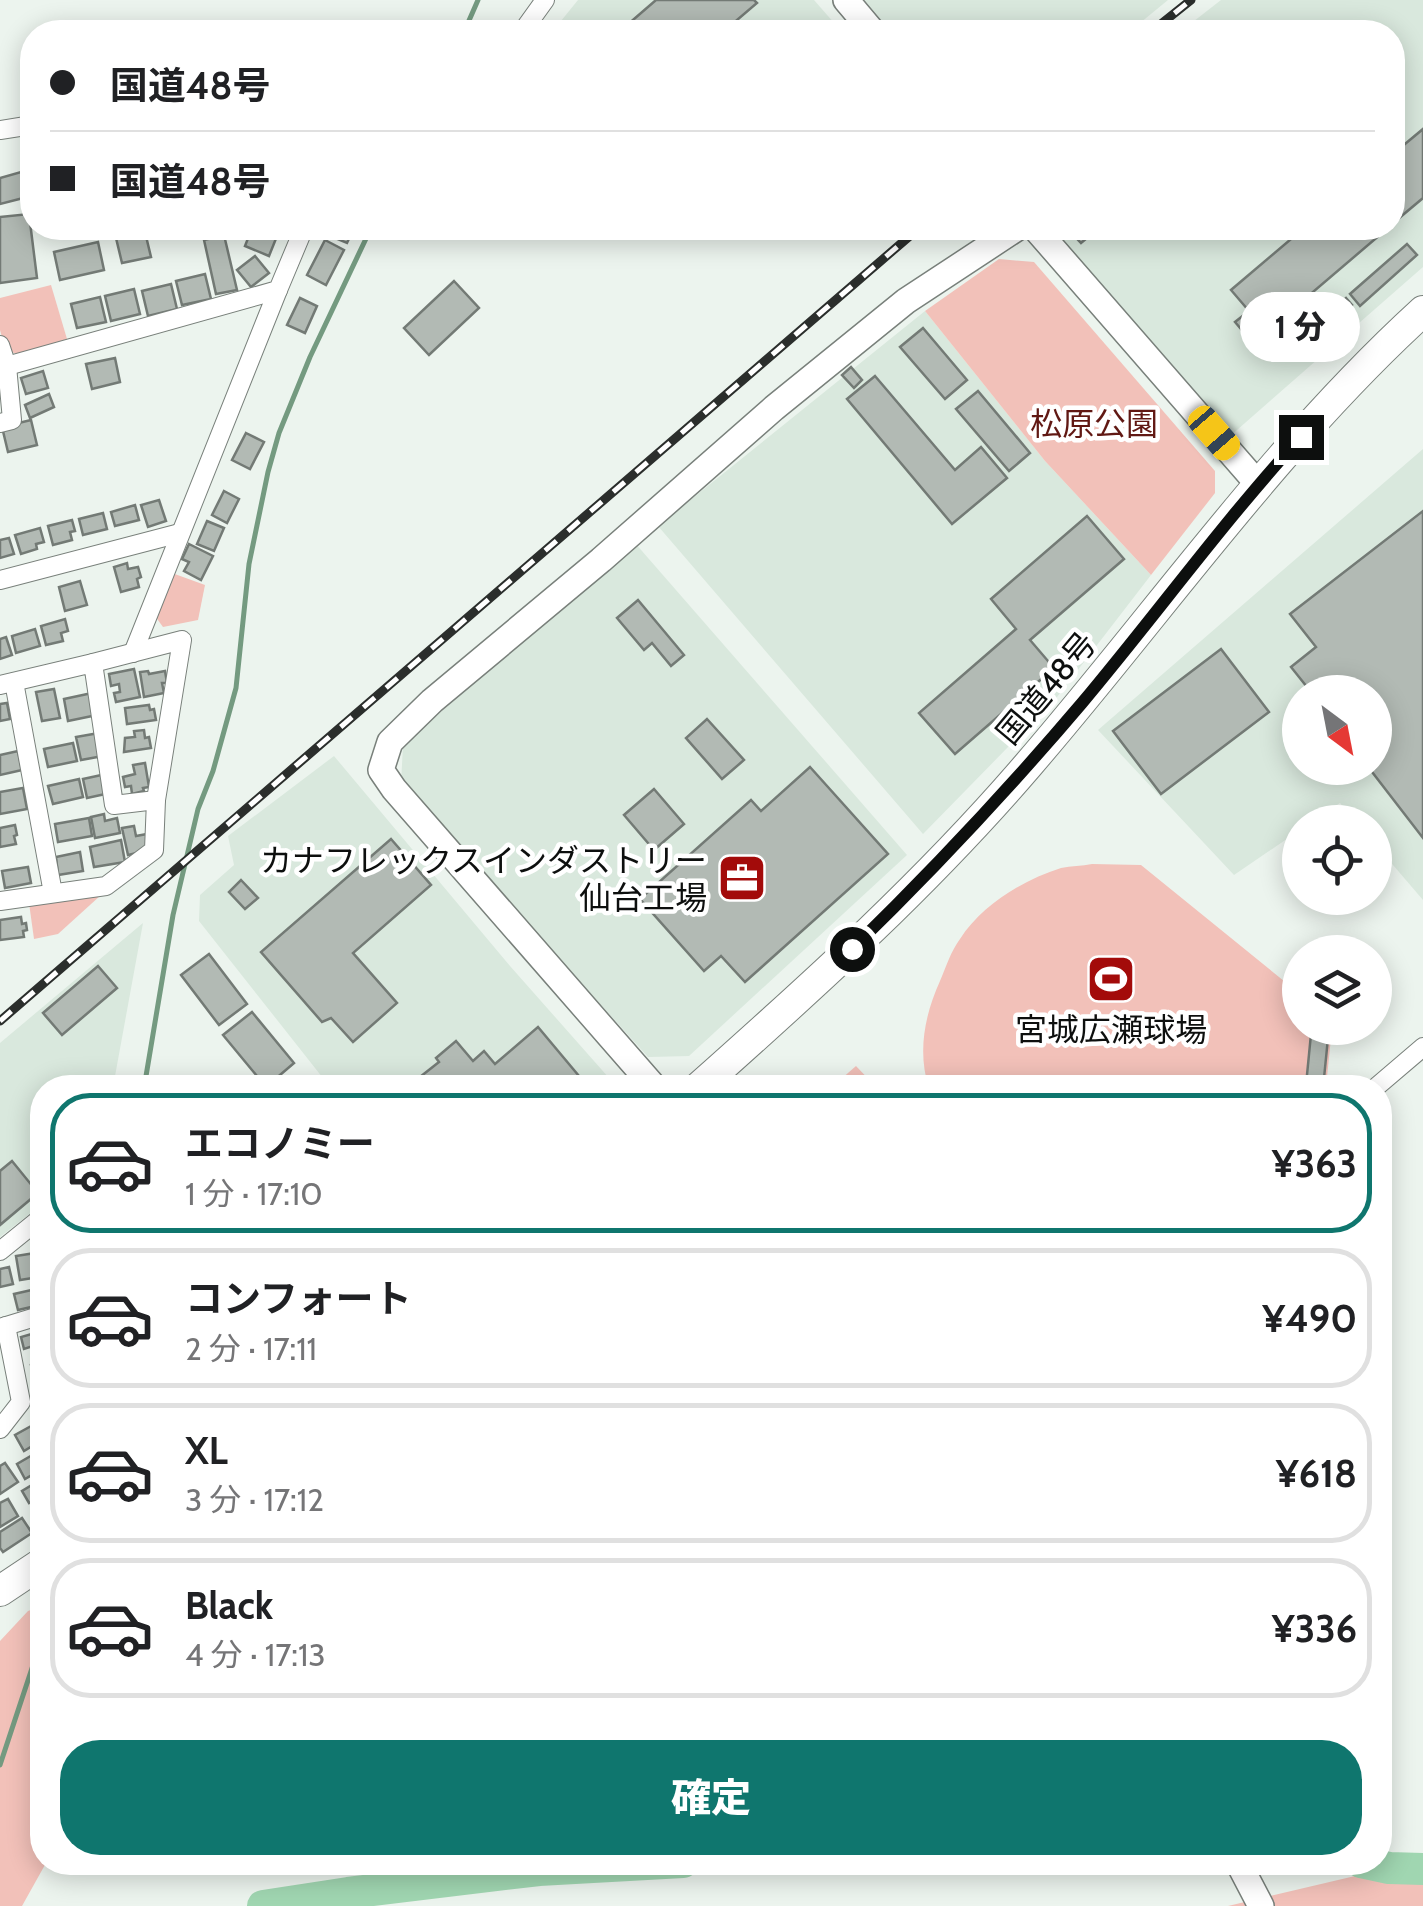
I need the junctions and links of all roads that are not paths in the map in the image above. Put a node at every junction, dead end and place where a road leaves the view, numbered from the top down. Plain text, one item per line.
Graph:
1 (846, 0) edge
2 (863, 20) edge
3 (299, 240) edge
4 (999, 240) edge
5 (1045, 240) edge
6 (278, 290) junction
7 (1423, 311) edge
8 (0, 345) edge
9 (7, 366) junction
10 (0, 423) edge
11 (1258, 484) junction
12 (180, 534) junction
13 (0, 580) edge
14 (132, 653) junction
15 (93, 664) junction
16 (7, 684) edge
17 (156, 800) junction
18 (53, 894) junction
19 (0, 901) edge
20 (1423, 1047) edge
21 (644, 1075) edge
22 (713, 1075) edge
23 (1390, 1075) edge
24 (30, 1227) edge
25 (0, 1251) edge
26 (30, 1319) edge
27 (3, 1327) edge
28 (0, 1429) edge
29 (30, 1571) edge
30 (0, 1591) edge
31 (1245, 1875) edge
32 (1261, 1906) edge

1 - 2 street
3 - 6 street
4 - 21 street
5 - 11 street
6 - 9 street
6 - 12 street
7 - 11 highway, 国道48号
8 - 9 street
9 - 10 street
11 - 22 highway, 国道48号
12 - 13 street
12 - 14 street
14 - 15 street
14 - 17 street
15 - 16 street
15 - 17 street
16 - 18 street
17 - 18 street
18 - 19 street
20 - 23 street
24 - 25 street
26 - 27 street
27 - 28 street
29 - 30 highway
31 - 32 street

